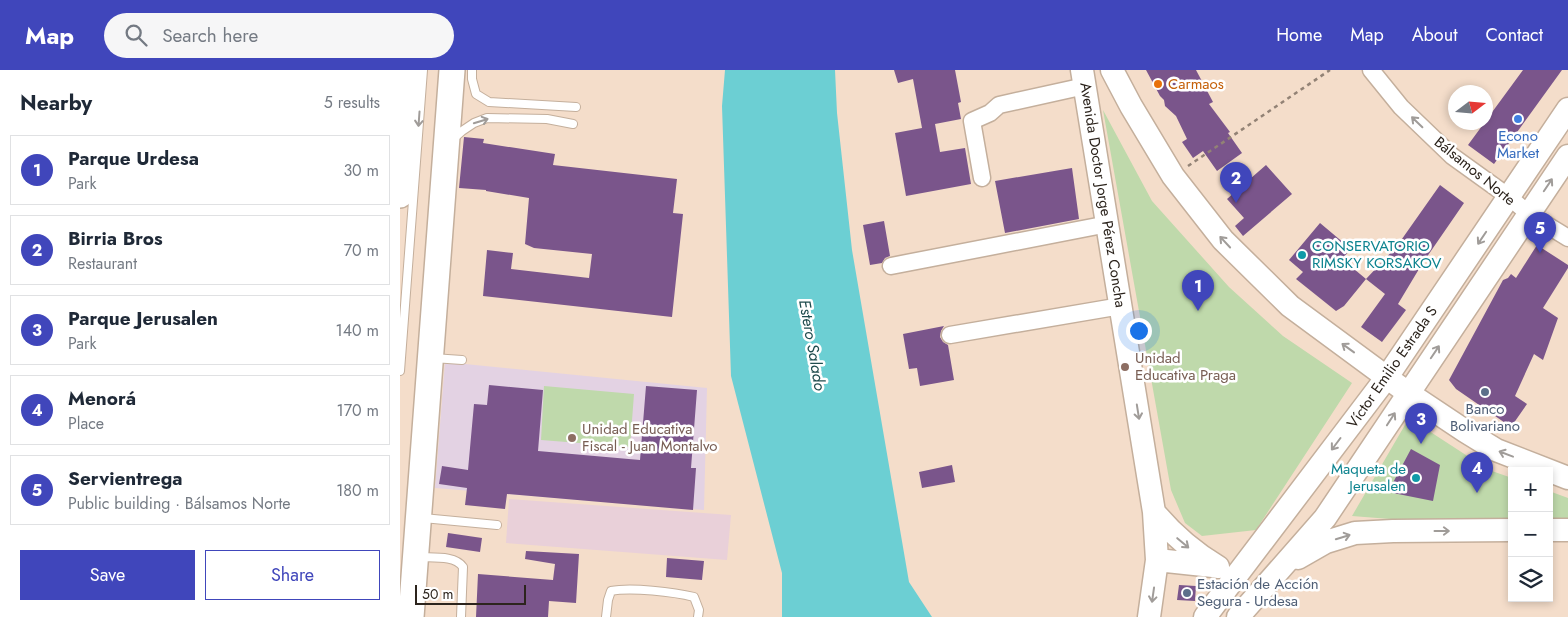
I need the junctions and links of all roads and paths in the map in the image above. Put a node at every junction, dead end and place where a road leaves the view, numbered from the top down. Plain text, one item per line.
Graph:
1 (409, 70) edge
2 (422, 70) edge
3 (452, 70) edge
4 (472, 70) edge
5 (1112, 70) edge
6 (1330, 70) edge
7 (1371, 70) edge
8 (1084, 78) edge
9 (547, 106) junction
10 (1131, 106) junction
11 (576, 107) dead end
12 (1568, 109) edge
13 (547, 119) junction
14 (573, 124) dead end
15 (1093, 138) junction
16 (445, 148) junction
17 (1568, 156) edge
18 (1173, 176) junction
19 (982, 178) dead end
20 (400, 195) edge
21 (1509, 197) junction
22 (1529, 214) junction
23 (1108, 224) junction
24 (1568, 238) edge
25 (891, 266) dead end
26 (1121, 306) junction
27 (950, 335) dead end
28 (431, 357) junction
29 (462, 360) dead end
30 (400, 371) edge
31 (1387, 377) junction
32 (1408, 392) junction
33 (1568, 478) edge
34 (1154, 512) junction
35 (418, 517) junction
36 (497, 525) dead end
37 (1508, 530) edge
38 (1553, 530) edge
39 (1568, 530) edge
40 (416, 557) junction
41 (1158, 560) junction
42 (1228, 570) junction
43 (1272, 580) junction
44 (411, 617) edge
45 (462, 617) edge
46 (606, 617) edge
47 (698, 617) edge
48 (1150, 617) edge
49 (1205, 617) edge
50 (1238, 617) edge

1 - 20 main road
2 -> 30 lane
3 - 16 main road
4 - 9 lane
5 - 10 street, Avenida Doctor Jorge Pérez Concha
6 - 18 path
21 -> 7 street, Bálsamos Norte
8 - 15 street, Avenida Doctor Jorge Pérez Concha
8 - 19 street
9 - 11 lane
9 - 13 lane
10 - 15 street
10 - 18 street, Avenida Doctor Jorge Pérez Concha
12 - 21 street, Víctor Emilio Estrada S
13 - 14 lane
16 -> 13 lane
15 - 23 street, Avenida Doctor Jorge Pérez Concha
16 - 28 main road
22 -> 17 street, Víctor Emilio Estrada S
31 -> 18 street, Avenida Doctor Jorge Pérez Concha
21 - 22 street, Bálsamos Norte
21 -> 31 street, Víctor Emilio Estrada S
22 - 24 street, Bálsamos Norte
32 -> 22 street, Víctor Emilio Estrada S
23 - 25 street
23 - 26 street, Avenida Doctor Jorge Pérez Concha
26 - 27 street
26 -> 34 street, Avenida Doctor Jorge Pérez Concha
28 - 29 lane
28 - 35 main road
31 - 32 street, Avenida Doctor Jorge Pérez Concha
31 -> 42 street, Víctor Emilio Estrada S
33 -> 32 street, Avenida Doctor Jorge Pérez Concha
43 -> 32 street, Víctor Emilio Estrada S
34 - 41 street, Avenida Doctor Jorge Pérez Concha
34 -> 42 street
35 - 36 lane
35 - 40 main road
43 -> 37 street
38 - 39 street
40 - 44 main road
40 - 45 lane
41 - 42 street
41 -> 48 street, Avenida Doctor Jorge Pérez Concha
42 - 49 street, Víctor Emilio Estrada S
43 - 50 street, Víctor Emilio Estrada S
46 - 47 lane

